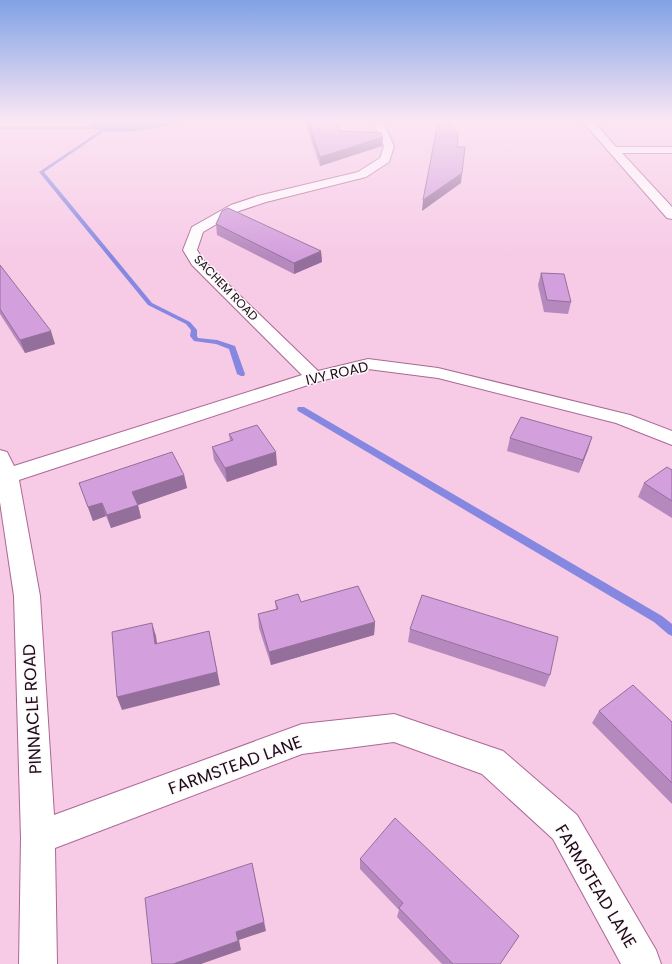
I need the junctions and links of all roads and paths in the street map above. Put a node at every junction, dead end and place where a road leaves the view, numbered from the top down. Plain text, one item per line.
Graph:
1 (374, 167) edge
2 (629, 167) edge
3 (672, 215) edge
4 (314, 377) junction
5 (672, 438) edge
6 (4, 466) edge
7 (38, 838) junction
8 (38, 964) edge
9 (642, 964) edge

1 - 4 street, SACHEM ROAD
2 - 3 street
4 - 5 street, IVY ROAD
4 - 6 street, IVY ROAD
6 - 7 street, PINNACLE ROAD
7 - 8 street, PINNACLE ROAD
7 - 9 street, FARMSTEAD LANE

